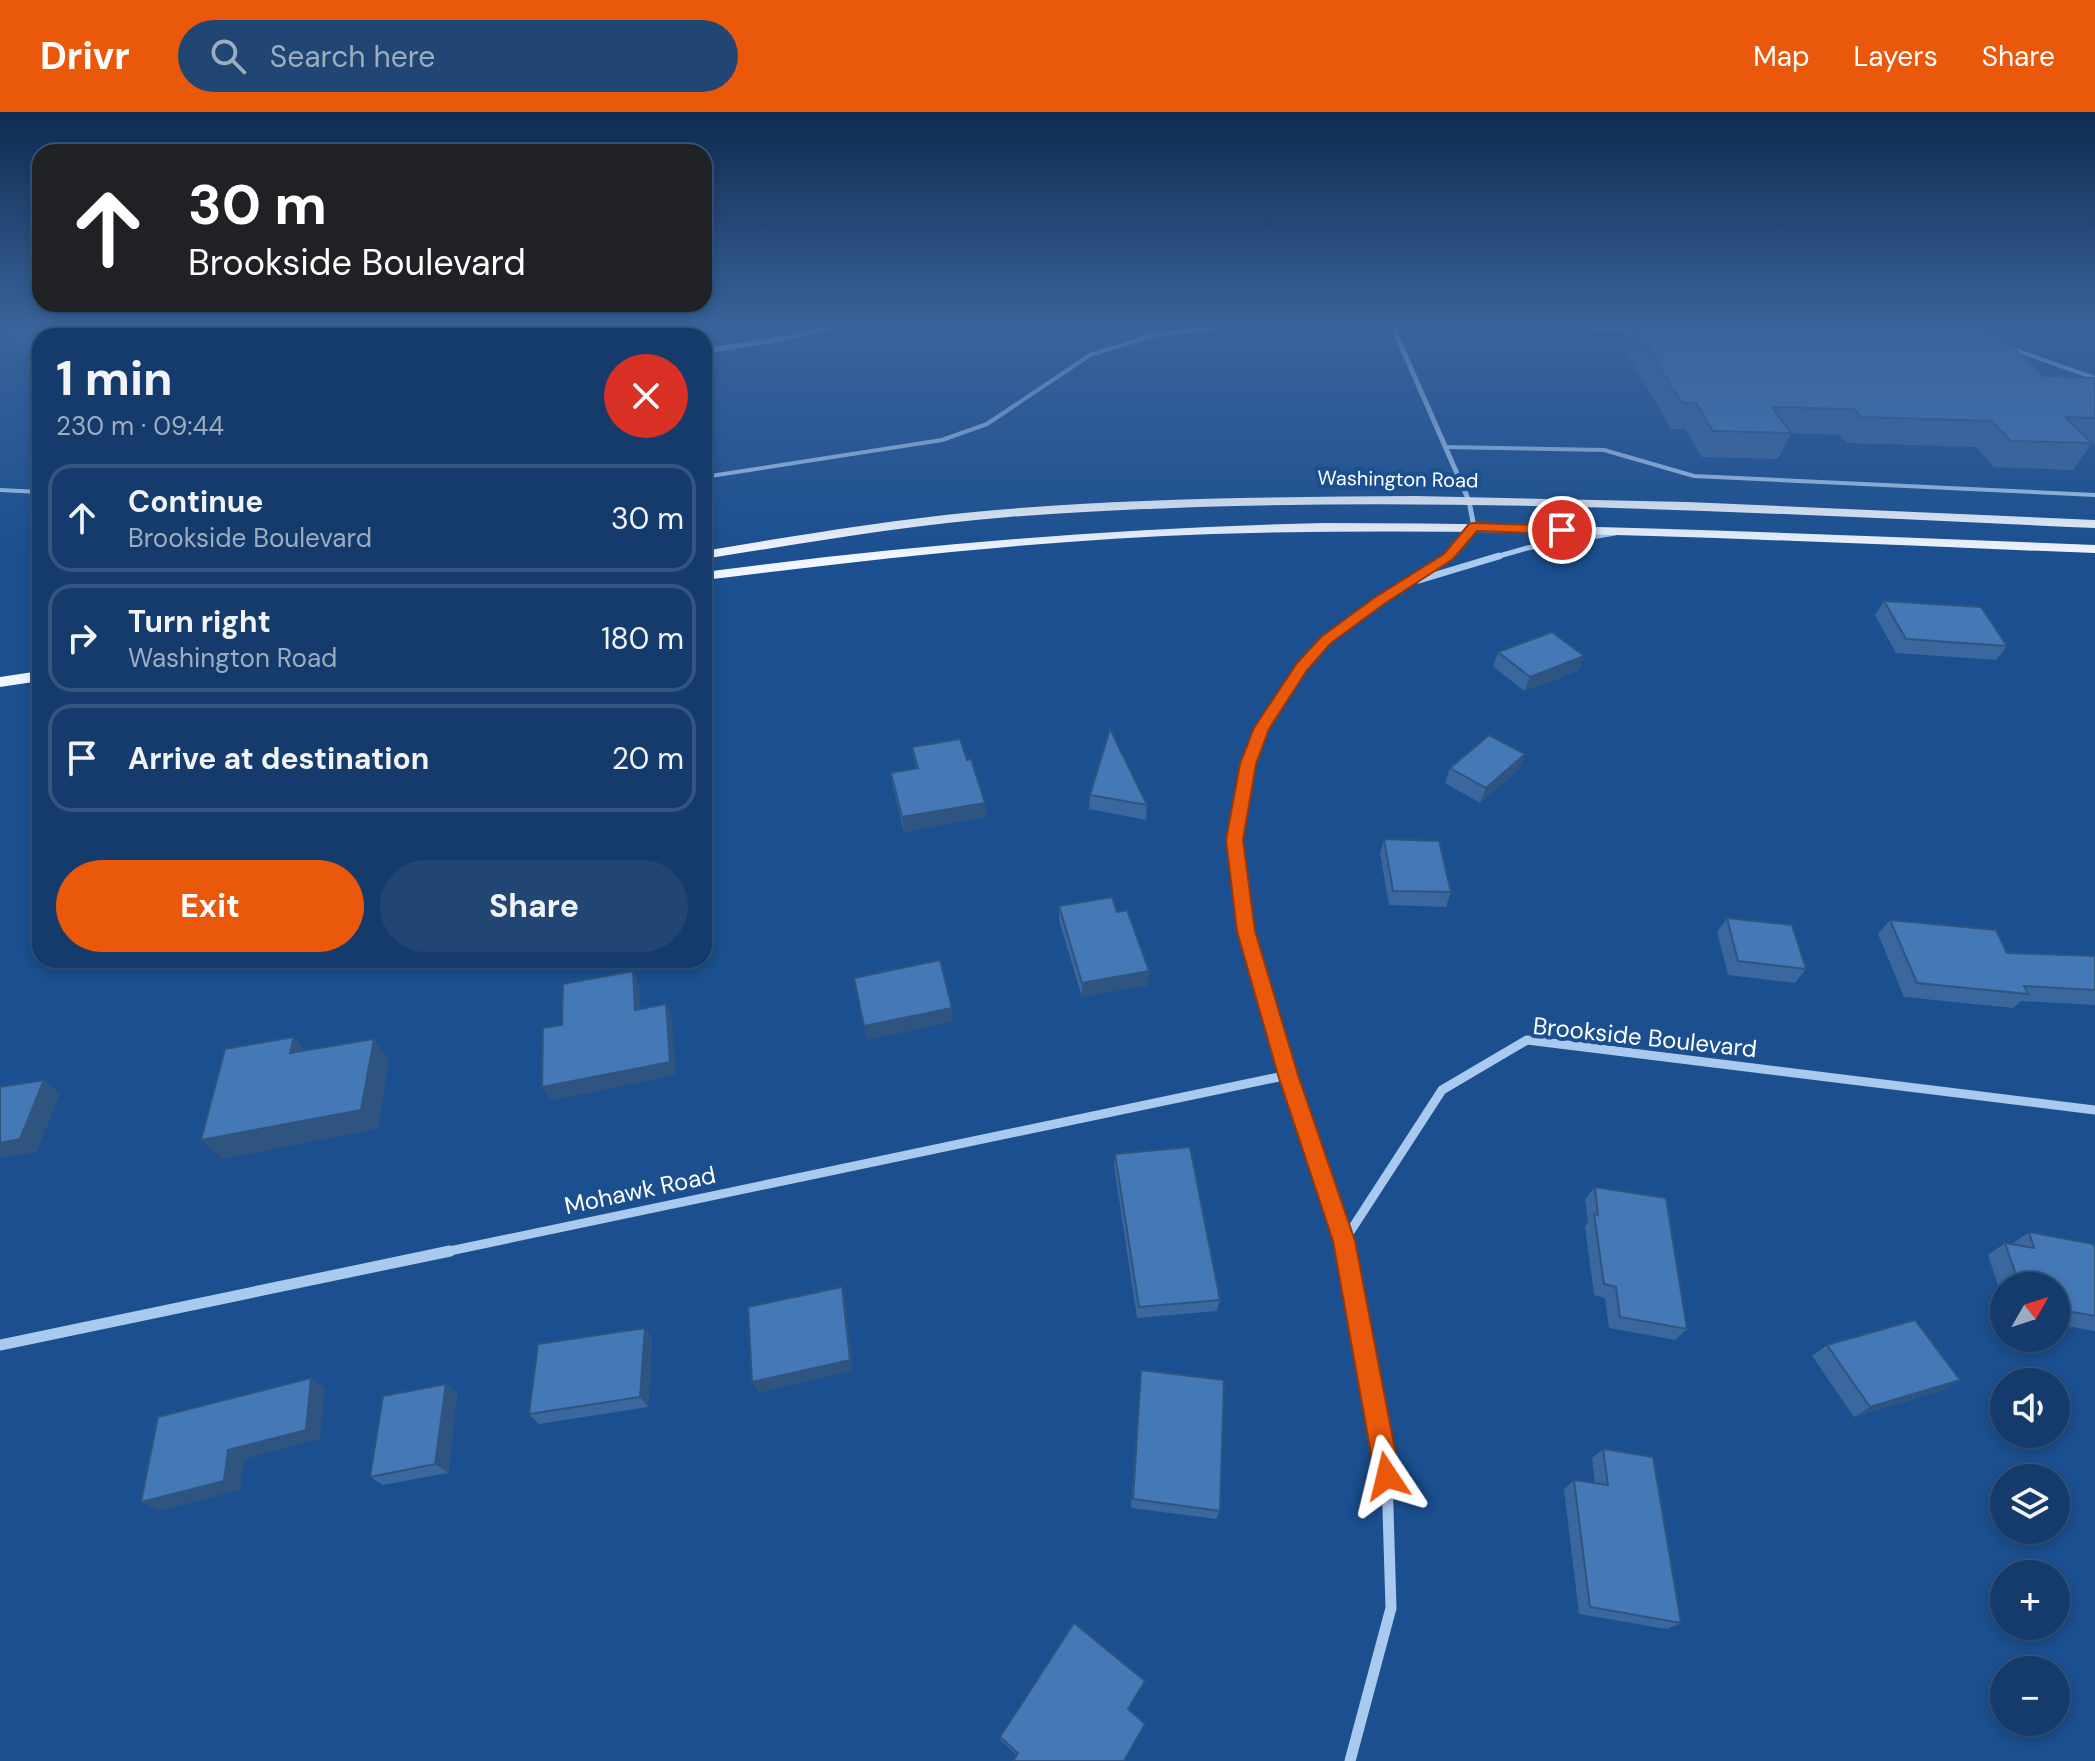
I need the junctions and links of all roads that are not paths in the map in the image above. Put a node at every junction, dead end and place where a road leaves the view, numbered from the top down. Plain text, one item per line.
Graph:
1 (1020, 402) edge
2 (1426, 402) edge
3 (1446, 447) junction
4 (712, 476) edge
5 (0, 490) edge
6 (32, 492) edge
7 (2095, 495) edge
8 (1469, 501) junction
9 (2095, 524) edge
10 (1474, 527) junction
11 (1621, 532) junction
12 (2095, 549) edge
13 (712, 554) edge
14 (712, 575) edge
15 (1406, 584) junction
16 (32, 677) edge
17 (0, 682) edge
18 (1288, 1075) junction
19 (2095, 1110) edge
20 (1344, 1241) junction
21 (0, 1345) edge
22 (1350, 1761) edge

1 - 4 lane
2 - 3 street
3 - 7 lane
3 - 8 street
5 - 6 lane
8 - 9 main road, Washington Road
8 - 10 street
8 - 13 main road, Washington Road
10 - 11 main road, Washington Road
10 - 14 main road, Washington Road
10 - 15 street
11 - 12 main road, Washington Road
11 - 15 street
15 - 18 street
16 - 17 main road
18 - 20 street
18 - 21 street, Mohawk Road
19 - 20 street, Brookside Boulevard
20 - 22 street

